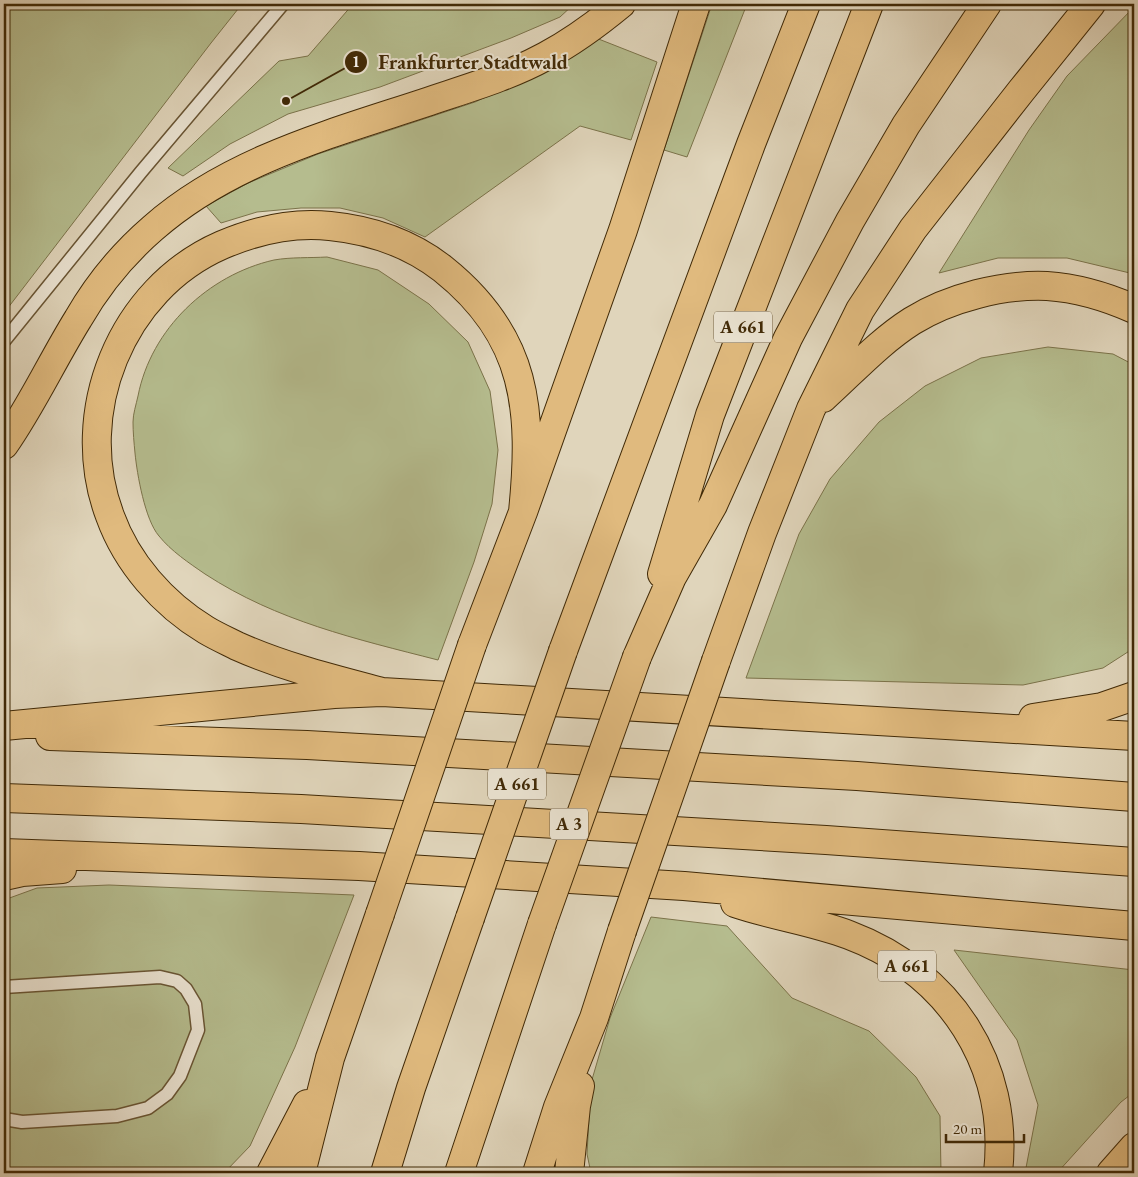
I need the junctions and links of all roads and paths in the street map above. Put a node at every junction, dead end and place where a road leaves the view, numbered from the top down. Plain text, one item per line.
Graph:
1 (283, 4) edge
2 (620, 4) edge
3 (696, 4) edge
4 (806, 4) edge
5 (870, 4) edge
6 (987, 4) edge
7 (1091, 4) edge
8 (1134, 309) edge
9 (4, 341) edge
10 (811, 409) junction
11 (4, 445) edge
12 (523, 512) junction
13 (637, 657) junction
14 (382, 692) junction
15 (1134, 696) edge
16 (962, 725) junction
17 (4, 726) edge
18 (4, 735) edge
19 (1134, 736) edge
20 (1134, 797) edge
21 (4, 798) edge
22 (4, 853) edge
23 (196, 859) junction
24 (1134, 862) edge
25 (4, 876) edge
26 (684, 886) junction
27 (1134, 926) edge
28 (4, 987) edge
29 (594, 1018) junction
30 (330, 1058) junction
31 (4, 1119) edge
32 (1134, 1147) edge
33 (271, 1173) edge
34 (301, 1173) edge
35 (385, 1173) edge
36 (459, 1173) edge
37 (537, 1173) edge
38 (569, 1173) edge
39 (998, 1173) edge
40 (1111, 1173) edge

1 - 9 lane
2 - 11 highway
3 - 12 highway
4 - 35 highway, A 661, bridge
5 - 13 highway, A 661
6 - 13 highway
7 - 10 highway
8 - 10 highway
10 - 29 highway, bridge
12 - 14 highway
12 - 30 highway, bridge
13 - 36 highway, A 661, bridge
14 - 16 highway
14 - 17 highway
15 - 16 highway
16 - 19 highway
18 - 20 highway
21 - 24 highway, A 3
22 - 23 highway
23 - 25 highway
23 - 26 highway
26 - 27 highway
26 - 39 highway, A 661
28 - 31 lane
29 - 37 highway
29 - 38 highway
30 - 33 highway
30 - 34 highway
32 - 40 highway

